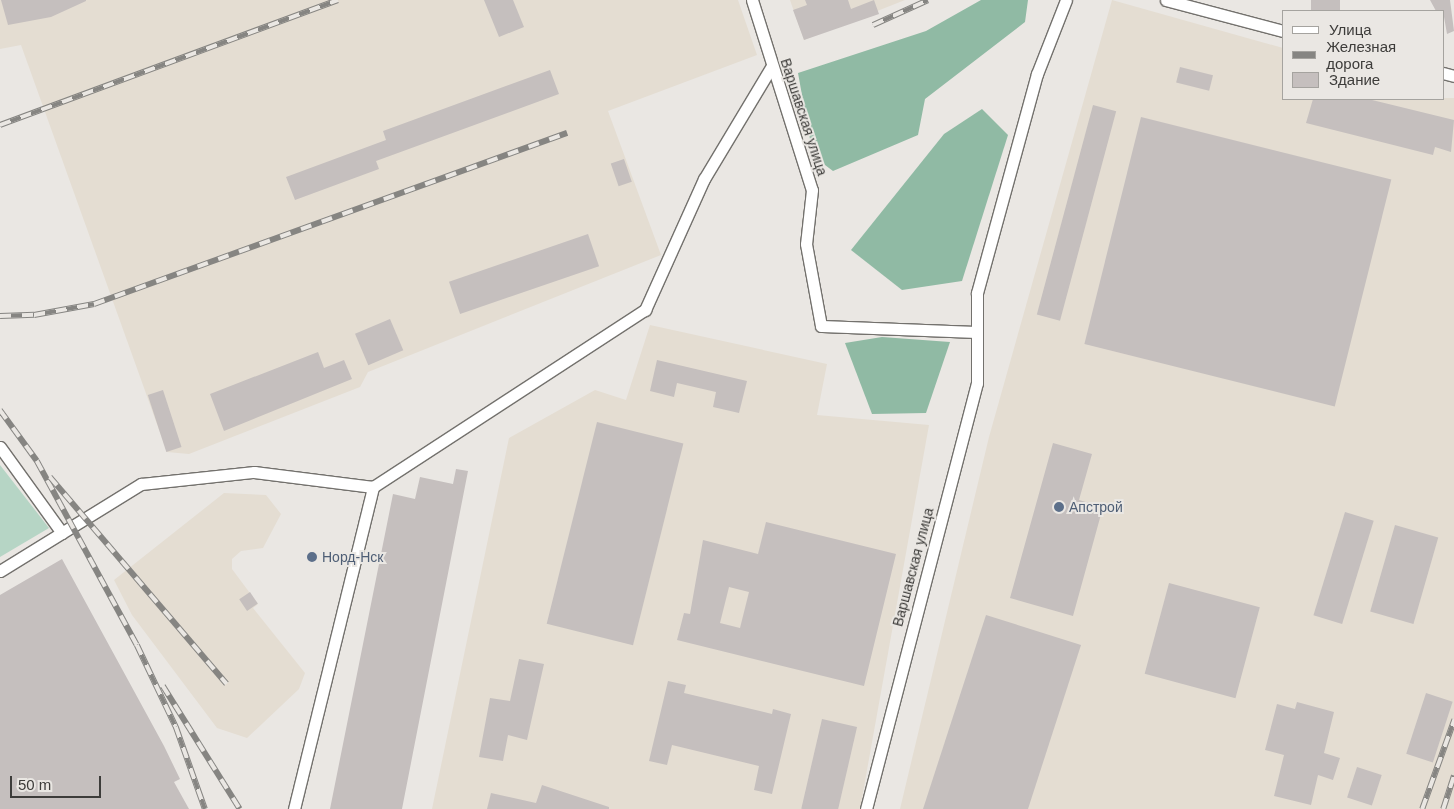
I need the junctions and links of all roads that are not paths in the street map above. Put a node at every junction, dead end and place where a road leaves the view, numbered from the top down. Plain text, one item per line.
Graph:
1 (752, 0) edge
2 (1066, 0) edge
3 (1166, 0) edge
4 (1282, 31) edge
5 (772, 66) junction
6 (977, 332) junction
7 (0, 447) edge
8 (373, 487) junction
9 (62, 533) junction
10 (0, 572) edge
11 (294, 809) edge
12 (866, 809) edge

1 - 5 street, Варшавская улица
2 - 6 street, Варшавская улица
3 - 4 street
5 - 6 street, Варшавская улица
5 - 8 street
6 - 12 street, Варшавская улица
7 - 9 street
8 - 9 street
8 - 11 street
9 - 10 street

